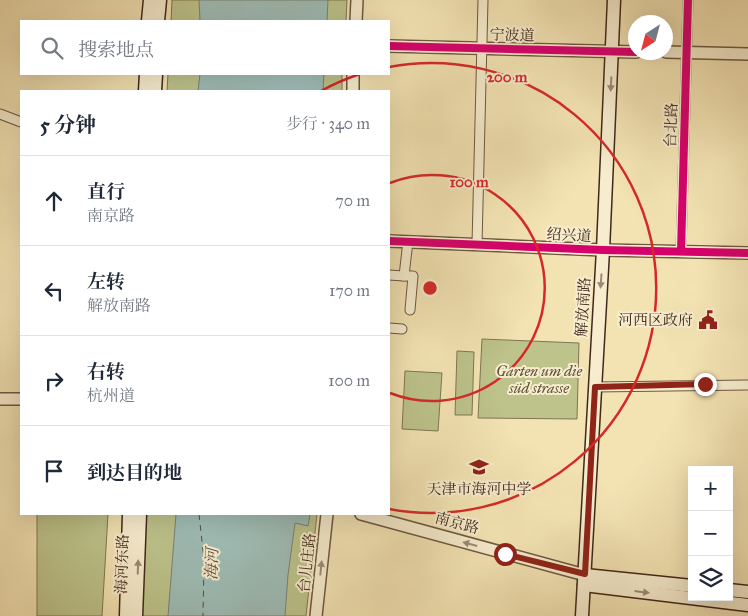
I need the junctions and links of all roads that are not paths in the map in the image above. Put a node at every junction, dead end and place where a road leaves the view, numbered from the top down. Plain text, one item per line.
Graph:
1 (150, 0) edge
2 (160, 0) edge
3 (357, 0) edge
4 (484, 0) edge
5 (614, 0) edge
6 (688, 0) edge
7 (148, 20) edge
8 (158, 20) edge
9 (356, 20) edge
10 (390, 46) edge
11 (481, 48) junction
12 (612, 51) junction
13 (628, 52) edge
14 (673, 52) edge
15 (687, 52) junction
16 (748, 54) edge
17 (146, 75) edge
18 (156, 75) edge
19 (353, 75) edge
20 (145, 90) edge
21 (156, 90) edge
22 (353, 90) edge
23 (0, 114) edge
24 (20, 122) edge
25 (390, 240) edge
26 (408, 241) junction
27 (477, 244) junction
28 (603, 250) junction
29 (681, 251) junction
30 (748, 253) edge
31 (390, 275) edge
32 (404, 276) junction
33 (410, 310) dead end
34 (390, 328) edge
35 (402, 329) dead end
36 (748, 385) edge
37 (595, 387) junction
38 (0, 399) edge
39 (20, 399) edge
40 (129, 515) edge
41 (140, 515) edge
42 (327, 515) edge
43 (364, 515) edge
44 (584, 580) junction
45 (688, 586) edge
46 (733, 590) edge
47 (748, 592) edge
48 (748, 605) edge
49 (126, 616) edge
50 (136, 616) edge
51 (316, 616) edge
52 (582, 616) edge

1 - 7 main road
2 - 8 main road
3 - 9 street
4 - 11 street
5 - 12 main road, 解放南路
6 - 15 street, 台北路
10 - 11 street, 宁波道
11 - 12 street, 宁波道
11 - 27 street
12 - 13 street, 宁波道
12 -> 28 main road, 解放南路
14 - 15 street
15 - 16 street
15 - 29 street, 台北路
17 - 20 main road
18 - 21 main road
19 - 22 street
23 - 24 street
25 - 26 street, 绍兴道
26 - 27 street, 绍兴道
26 - 32 street
27 - 28 street, 绍兴道
28 - 29 street, 绍兴道
28 -> 37 main road, 解放南路
29 - 30 street, 绍兴道
31 - 32 street
32 - 33 street
34 - 35 street
36 - 37 street
37 - 44 main road, 解放南路
38 - 39 street
40 - 49 main road, 海河东路
50 -> 41 main road, 海河东路
51 -> 42 street, 台儿庄路
44 -> 43 street, 南京路
44 - 45 main road, 南京路
44 -> 48 main road, 南京路
44 - 52 main road, 解放南路
46 - 47 main road

